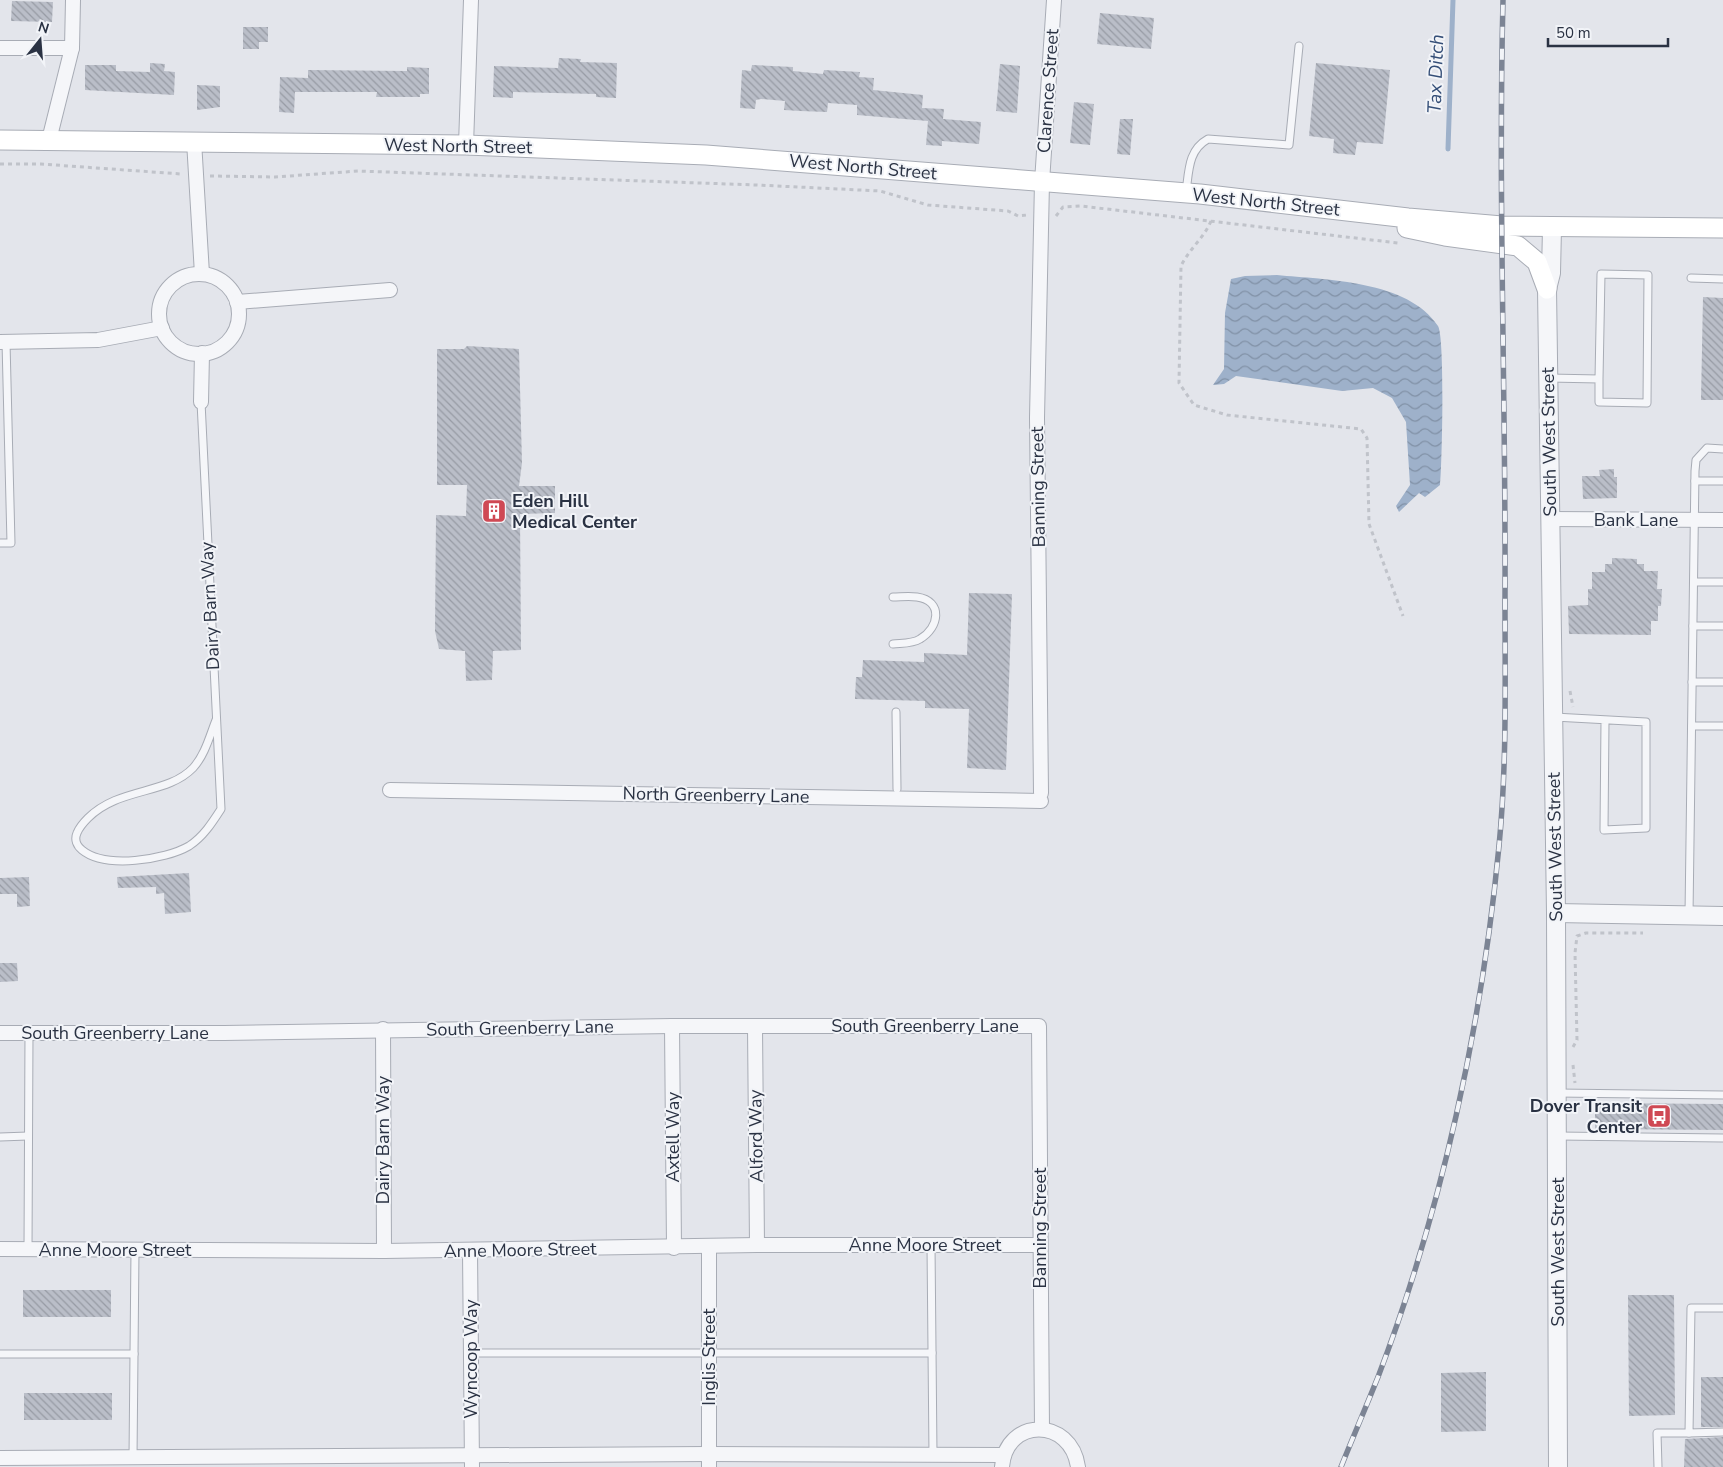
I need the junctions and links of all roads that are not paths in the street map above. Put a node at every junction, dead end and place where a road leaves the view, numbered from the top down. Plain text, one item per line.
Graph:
1 (73, 0) edge
2 (471, 0) edge
3 (1054, 0) edge
4 (1299, 46) dead end
5 (0, 48) edge
6 (72, 48) junction
7 (0, 140) edge
8 (49, 140) junction
9 (194, 141) junction
10 (466, 145) junction
11 (1042, 182) junction
12 (1186, 193) junction
13 (1341, 210) junction
14 (1552, 228) junction
15 (1723, 228) edge
16 (202, 274) junction
17 (1691, 278) dead end
18 (1723, 278) edge
19 (1547, 289) junction
20 (390, 290) dead end
21 (237, 302) junction
22 (162, 328) junction
23 (3, 342) edge
24 (202, 353) junction
25 (1548, 378) junction
26 (1599, 379) junction
27 (201, 402) joint
28 (1723, 449) edge
29 (1695, 481) junction
30 (1723, 481) edge
31 (1549, 519) junction
32 (1694, 520) junction
33 (1723, 520) edge
34 (0, 544) edge
35 (1694, 582) junction
36 (1723, 582) edge
37 (893, 597) dead end
38 (1693, 626) junction
39 (1723, 626) edge
40 (893, 644) dead end
41 (1692, 682) junction
42 (1723, 682) edge
43 (896, 712) dead end
44 (1553, 717) junction
45 (216, 720) junction
46 (1606, 721) junction
47 (1692, 726) junction
48 (1723, 726) edge
49 (897, 789) dead end
50 (390, 790) dead end
51 (1041, 797) joint
52 (1556, 913) junction
53 (1689, 916) junction
54 (1723, 916) edge
55 (672, 1026) junction
56 (1039, 1026) joint
57 (755, 1027) junction
58 (383, 1029) junction
59 (0, 1033) edge
60 (29, 1033) junction
61 (1557, 1092) junction
62 (1723, 1095) edge
63 (0, 1136) edge
64 (28, 1136) junction
65 (1557, 1136) junction
66 (1723, 1138) edge
67 (757, 1245) junction
68 (931, 1245) junction
69 (1040, 1245) junction
70 (674, 1248) junction
71 (710, 1248) junction
72 (0, 1249) edge
73 (28, 1249) junction
74 (135, 1250) junction
75 (470, 1250) junction
76 (384, 1251) junction
77 (1723, 1308) edge
78 (471, 1353) junction
79 (709, 1353) junction
80 (932, 1353) junction
81 (0, 1354) edge
82 (134, 1354) junction
83 (1042, 1429) junction
84 (1723, 1432) edge
85 (1689, 1433) junction
86 (933, 1454) junction
87 (0, 1458) edge
88 (133, 1458) junction
89 (708, 1460) edge
90 (1003, 1461) edge
91 (244, 1462) edge
92 (472, 1462) edge
93 (1078, 1467) edge
94 (1558, 1467) edge
95 (1658, 1467) edge

1 - 6 street
2 - 10 street
3 - 11 street, Clarence Street
4 - 12 lane
5 - 6 street
6 - 8 street
7 - 8 main road, West North Street
8 - 9 main road, West North Street
9 - 10 main road, West North Street
9 - 16 street
10 - 11 main road, West North Street
11 - 12 main road, West North Street
11 - 51 street, Banning Street
12 - 13 main road, West North Street
13 - 14 main road, West North Street
13 - 19 main road
14 - 15 main road, West North Street
14 - 19 street, South West Street
16 - 21 street
16 - 22 street
17 - 18 lane
19 - 25 street, South West Street
20 - 21 street
21 - 24 street
22 - 23 street
22 - 24 street
23 - 34 lane
24 - 27 street
25 - 26 lane
25 - 31 street, South West Street
26 - 26 lane
27 - 45 lane, Dairy Barn Way
28 - 29 lane
29 - 30 lane
29 - 32 lane
31 - 32 street, Bank Lane
31 - 44 street, South West Street
32 - 33 street, Bank Lane
32 - 35 lane
35 - 36 lane
35 - 38 lane
37 - 40 lane
38 - 39 lane
38 - 41 lane
41 - 42 lane
41 - 47 lane
43 - 49 lane
44 - 46 lane
44 - 52 street, South West Street
45 - 45 lane, Dairy Barn Way
46 - 46 lane
47 - 48 lane
47 - 53 lane
50 - 51 street, North Greenberry Lane
52 - 53 street
52 - 61 street, South West Street
53 - 54 street
55 - 57 street, South Greenberry Lane
55 - 58 street, South Greenberry Lane
55 - 70 street, Axtell Way
56 - 57 street, South Greenberry Lane
56 - 69 street, Banning Street
57 - 67 street, Alford Way
58 - 60 street, South Greenberry Lane
58 - 76 street, Dairy Barn Way
59 - 60 street, South Greenberry Lane
60 - 64 lane
61 - 62 lane
61 - 65 street, South West Street
63 - 64 lane
64 - 73 lane
65 - 66 lane
65 - 94 street, South West Street
67 - 68 street, Anne Moore Street
67 - 71 street, Anne Moore Street
68 - 69 street, Anne Moore Street
68 - 80 lane
69 - 83 street, Banning Street
70 - 71 street, Anne Moore Street
70 - 75 street, Anne Moore Street
71 - 79 street, Inglis Street
72 - 73 street, Anne Moore Street
73 - 74 street, Anne Moore Street
74 - 76 street, Anne Moore Street
74 - 82 lane
75 - 76 street, Anne Moore Street
75 - 78 street, Wyncoop Way
77 - 85 lane
78 - 79 lane
78 - 92 street, Wyncoop Way
79 - 80 lane
79 - 89 street, Inglis Street
80 - 86 lane
81 - 82 lane
82 - 88 lane
83 - 90 street
83 - 93 street
84 - 85 lane
85 - 95 lane
86 - 89 street
86 - 90 street
87 - 88 street
88 - 91 street
89 - 92 street
91 - 92 street

